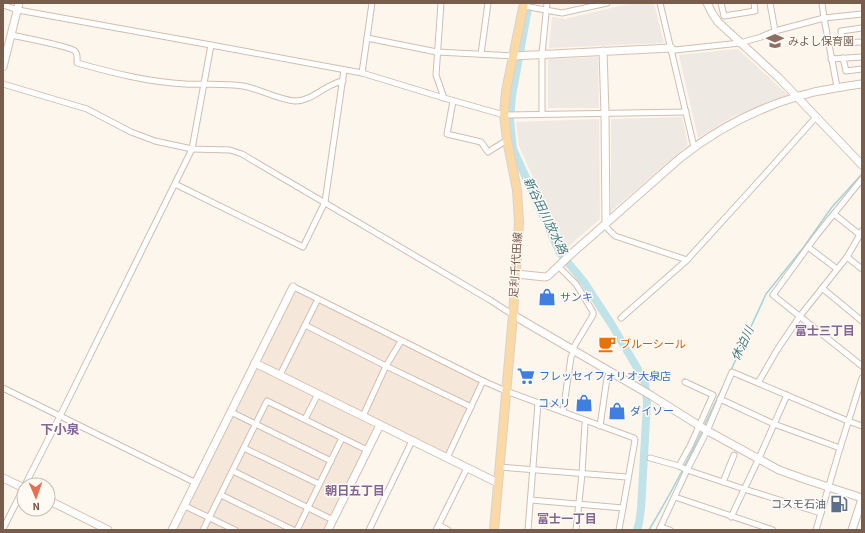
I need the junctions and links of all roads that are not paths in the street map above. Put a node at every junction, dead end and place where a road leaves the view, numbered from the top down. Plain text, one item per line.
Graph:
1 (372, 3) edge
2 (441, 3) edge
3 (488, 3) edge
4 (547, 3) edge
5 (607, 3) edge
6 (660, 3) edge
7 (707, 3) edge
8 (721, 3) edge
9 (754, 3) edge
10 (770, 3) edge
11 (822, 3) edge
12 (3, 5) edge
13 (525, 5) edge
14 (19, 7) edge
15 (547, 10) junction
16 (862, 14) edge
17 (824, 18) junction
18 (862, 28) edge
19 (775, 31) junction
20 (11, 35) junction
21 (367, 38) junction
22 (862, 42) edge
23 (740, 43) junction
24 (211, 45) junction
25 (671, 48) junction
26 (603, 51) junction
27 (437, 52) junction
28 (481, 54) junction
29 (542, 54) junction
30 (518, 56) junction
31 (862, 57) edge
32 (843, 58) junction
33 (832, 59) junction
34 (3, 67) edge
35 (862, 69) edge
36 (344, 70) junction
37 (362, 73) junction
38 (343, 81) junction
39 (3, 84) edge
40 (862, 84) edge
41 (203, 85) junction
42 (837, 87) junction
43 (797, 96) junction
44 (444, 98) junction
45 (453, 101) junction
46 (686, 112) junction
47 (605, 113) junction
48 (542, 114) junction
49 (504, 115) junction
50 (816, 117) junction
51 (507, 140) junction
52 (694, 147) junction
53 (192, 149) junction
54 (862, 164) edge
55 (862, 179) edge
56 (175, 184) junction
57 (325, 202) junction
58 (834, 214) junction
59 (605, 224) junction
60 (861, 233) edge
61 (808, 248) junction
62 (847, 257) junction
63 (687, 260) junction
64 (560, 264) junction
65 (837, 269) junction
66 (862, 270) edge
67 (516, 274) junction
68 (293, 287) joint
69 (822, 288) junction
70 (318, 299) junction
71 (513, 315) junction
72 (800, 316) junction
73 (622, 318) dead end
74 (861, 318) edge
75 (306, 325) junction
76 (401, 341) junction
77 (573, 350) junction
78 (255, 363) junction
79 (386, 366) junction
80 (862, 366) edge
81 (610, 372) junction
82 (280, 375) junction
83 (862, 378) edge
84 (483, 381) junction
85 (685, 382) dead end
86 (758, 383) junction
87 (3, 388) edge
88 (506, 391) junction
89 (318, 394) junction
90 (786, 395) junction
91 (720, 399) junction
92 (538, 403) junction
93 (471, 407) junction
94 (231, 412) junction
95 (563, 412) junction
96 (60, 416) junction
97 (363, 416) junction
98 (305, 419) junction
99 (586, 421) junction
100 (848, 421) junction
101 (774, 424) junction
102 (256, 425) junction
103 (380, 425) junction
104 (600, 426) junction
105 (862, 426) edge
106 (703, 428) junction
107 (342, 438) junction
108 (412, 441) junction
109 (244, 448) junction
110 (840, 448) junction
111 (367, 450) junction
112 (734, 455) dead end
113 (447, 458) junction
114 (650, 458) dead end
115 (759, 458) junction
116 (331, 461) junction
117 (679, 466) junction
118 (500, 467) junction
119 (467, 468) junction
120 (533, 470) junction
121 (687, 470) junction
122 (233, 471) junction
123 (582, 474) junction
124 (29, 477) edge
125 (626, 477) dead end
126 (3, 478) edge
127 (196, 482) junction
128 (723, 482) junction
129 (498, 483) junction
130 (16, 484) edge
131 (319, 484) junction
132 (829, 487) junction
133 (744, 489) junction
134 (221, 495) junction
135 (675, 497) junction
136 (862, 498) edge
137 (531, 500) junction
138 (16, 503) edge
139 (56, 504) edge
140 (578, 504) junction
141 (184, 506) junction
142 (308, 508) junction
143 (623, 508) junction
144 (821, 513) junction
145 (209, 517) junction
146 (731, 517) junction
147 (859, 518) edge
148 (333, 520) junction
149 (438, 528) edge
150 (762, 528) edge
151 (3, 529) edge
152 (660, 529) edge
153 (108, 530) edge
154 (172, 530) edge
155 (203, 530) edge
156 (235, 530) edge
157 (293, 530) edge
158 (297, 530) edge
159 (328, 530) edge
160 (369, 530) edge
161 (448, 530) edge
162 (494, 530) edge
163 (528, 530) edge
164 (576, 530) edge
165 (619, 530) edge
166 (670, 530) edge
167 (773, 530) edge
168 (816, 530) edge
169 (852, 530) edge

1 - 21 street
2 - 27 street
3 - 28 street
4 - 15 street
5 - 15 street
6 - 25 street
7 - 23 street
8 - 9 street
10 - 19 street
11 - 17 street
12 - 14 street
13 - 15 street
13 - 30 main road, 足利千代田線
14 - 20 street
14 - 24 street
15 - 29 street
16 - 17 street
17 - 19 street
17 - 33 street
18 - 22 street
19 - 23 street
20 - 34 street
20 - 41 street
21 - 27 street
21 - 37 street
23 - 25 street
23 - 43 street
24 - 36 street
24 - 41 street
25 - 26 street
25 - 46 street
26 - 29 street
26 - 47 street
27 - 28 street
27 - 44 street
28 - 30 street
29 - 30 street
29 - 48 street
30 - 49 main road, 足利千代田線
31 - 32 street
32 - 33 street
32 - 35 street
33 - 42 street
36 - 37 street
36 - 38 street
37 - 44 street
38 - 41 street
38 - 57 street
39 - 53 street
40 - 42 street
41 - 53 street
42 - 43 street
43 - 50 street
43 - 52 street
44 - 45 street
45 - 49 street
45 - 51 street
46 - 47 street
46 - 52 street
47 - 48 street
47 - 59 street
48 - 49 street
49 - 51 main road, 足利千代田線
50 - 54 street
50 - 63 street
51 - 67 main road, 足利千代田線
52 - 59 street
53 - 56 street
53 - 57 street
55 - 58 street
56 - 57 street
56 - 96 street
57 - 71 street
58 - 60 street
58 - 61 street
59 - 63 street
59 - 64 street
60 - 62 street
61 - 65 street
61 - 72 street
62 - 65 street
62 - 66 street
63 - 73 street
64 - 67 street
64 - 77 street
65 - 69 street
67 - 71 main road, 足利千代田線
68 - 70 street
68 - 78 street
69 - 72 street
69 - 74 street
70 - 75 street
70 - 76 street
71 - 77 street
71 - 88 main road, 足利千代田線
72 - 80 street
72 - 86 street
75 - 79 street
75 - 82 street
76 - 79 street
76 - 84 street
77 - 81 street
77 - 95 street
78 - 82 street
78 - 94 street
79 - 93 street
79 - 97 street
81 - 104 street
81 - 106 street
82 - 89 street
83 - 100 street
84 - 88 street
84 - 93 street
85 - 106 street
86 - 90 street
86 - 91 street
87 - 96 street
88 - 92 street
88 - 118 main road, 足利千代田線
89 - 97 street
89 - 98 street
90 - 100 street
90 - 101 street
91 - 101 street
91 - 106 street
92 - 95 street
92 - 120 street
93 - 113 street
94 - 102 street
94 - 127 street
95 - 99 street
96 - 124 street
96 - 127 street
97 - 103 street
98 - 102 street
98 - 107 street
99 - 104 street
99 - 123 street
100 - 105 street
100 - 110 street
101 - 110 street
101 - 115 street
102 - 109 street
102 - 116 street
103 - 108 street
103 - 111 street
104 - 143 street
106 - 115 street
106 - 117 street
106 - 121 street
107 - 111 street
107 - 116 street
108 - 113 street
108 - 160 street
109 - 122 street
109 - 131 street
110 - 132 street
111 - 148 street
112 - 128 street
113 - 119 street
114 - 117 street
115 - 132 street
115 - 133 street
116 - 131 street
117 - 121 street
118 - 120 street
118 - 129 main road, 足利千代田線
119 - 129 street
119 - 149 street
120 - 123 street
120 - 137 street
121 - 128 street
121 - 135 street
122 - 134 street
122 - 142 street
123 - 125 street
123 - 140 street
126 - 130 street
127 - 141 street
128 - 133 street
129 - 162 main road, 足利千代田線
131 - 142 street
132 - 136 street
132 - 144 street
133 - 144 street
133 - 146 street
134 - 145 street
134 - 157 street
135 - 146 street
135 - 152 street
136 - 147 street
137 - 140 street
137 - 163 street
138 - 151 street
139 - 153 street
140 - 143 street
140 - 164 street
141 - 145 street
141 - 154 street
142 - 148 street
142 - 158 street
143 - 165 street
144 - 168 street
145 - 155 street
145 - 156 street
146 - 150 street
147 - 169 street
148 - 159 street
149 - 161 street
150 - 167 street
152 - 166 street

